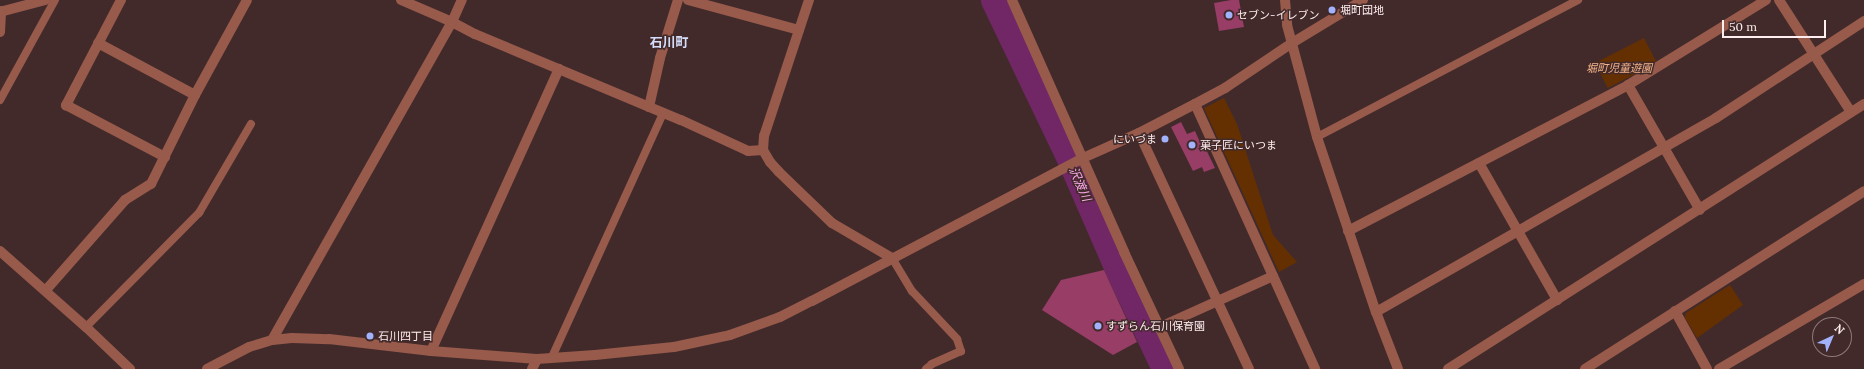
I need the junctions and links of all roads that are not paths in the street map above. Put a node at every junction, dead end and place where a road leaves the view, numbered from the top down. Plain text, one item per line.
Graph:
1 (45, 0) edge
2 (55, 0) edge
3 (121, 0) edge
4 (247, 0) edge
5 (401, 0) edge
6 (462, 0) edge
7 (678, 0) edge
8 (688, 0) edge
9 (808, 0) edge
10 (1012, 0) edge
11 (1285, 0) edge
12 (1363, 0) edge
13 (1578, 0) edge
14 (1766, 0) edge
15 (1779, 0) edge
16 (0, 11) edge
17 (1864, 21) edge
18 (452, 22) junction
19 (799, 30) junction
20 (0, 32) edge
21 (98, 43) junction
22 (1292, 43) junction
23 (1815, 54) junction
24 (559, 69) junction
25 (1628, 85) junction
26 (196, 95) junction
27 (0, 100) edge
28 (1195, 104) junction
29 (1864, 104) edge
30 (649, 107) junction
31 (1851, 112) junction
32 (664, 113) junction
33 (251, 124) dead end
34 (1139, 133) junction
35 (1317, 137) junction
36 (1664, 148) junction
37 (763, 150) junction
38 (165, 157) junction
39 (1080, 160) junction
40 (1479, 163) junction
41 (1864, 191) edge
42 (1700, 210) junction
43 (1348, 231) junction
44 (1518, 232) junction
45 (0, 250) edge
46 (892, 258) junction
47 (1274, 276) junction
48 (1864, 284) edge
49 (46, 290) junction
50 (1557, 300) junction
51 (1218, 301) junction
52 (1675, 311) junction
53 (1376, 312) junction
54 (86, 327) junction
55 (1160, 328) junction
56 (272, 340) junction
57 (431, 351) junction
58 (552, 357) junction
59 (537, 359) junction
60 (130, 369) edge
61 (206, 369) edge
62 (532, 369) edge
63 (926, 369) edge
64 (1179, 369) edge
65 (1249, 369) edge
66 (1315, 369) edge
67 (1398, 369) edge
68 (1448, 369) edge
69 (1585, 369) edge
70 (1707, 369) edge
71 (1719, 369) edge

1 - 16 street
2 - 27 lane
3 - 21 street
4 - 26 street
5 - 18 street
6 - 18 street
7 - 30 street
8 - 19 street
9 - 19 street
10 - 39 street
11 - 22 street
12 - 22 street
13 - 35 lane
14 - 25 street
15 - 23 street
16 - 20 street
17 - 23 street
18 - 24 street
18 - 56 street
19 - 37 street
21 - 26 street
21 - 38 street
22 - 28 street
22 - 35 street
23 - 31 street
23 - 36 street
24 - 30 street
24 - 57 street
25 - 36 street
25 - 40 street
26 - 38 street
28 - 34 street
28 - 47 street
29 - 31 street
30 - 32 street
31 - 42 street
32 - 37 street
32 - 58 lane
33 - 54 lane
34 - 39 street
34 - 51 street
35 - 43 street
36 - 42 street
36 - 44 street
37 - 46 street
38 - 49 street
39 - 46 street
39 - 55 street
40 - 43 street
40 - 44 street
41 - 52 street
42 - 50 street
43 - 53 street
44 - 50 street
44 - 53 street
45 - 49 street
46 - 58 street
46 - 63 lane
47 - 51 street
47 - 66 street
48 - 71 street
49 - 54 street
50 - 68 street
51 - 55 street
51 - 65 street
52 - 69 street
52 - 70 street
53 - 67 street
54 - 60 street
55 - 64 street
56 - 57 street
56 - 61 street
57 - 59 street
58 - 59 street
59 - 62 street

